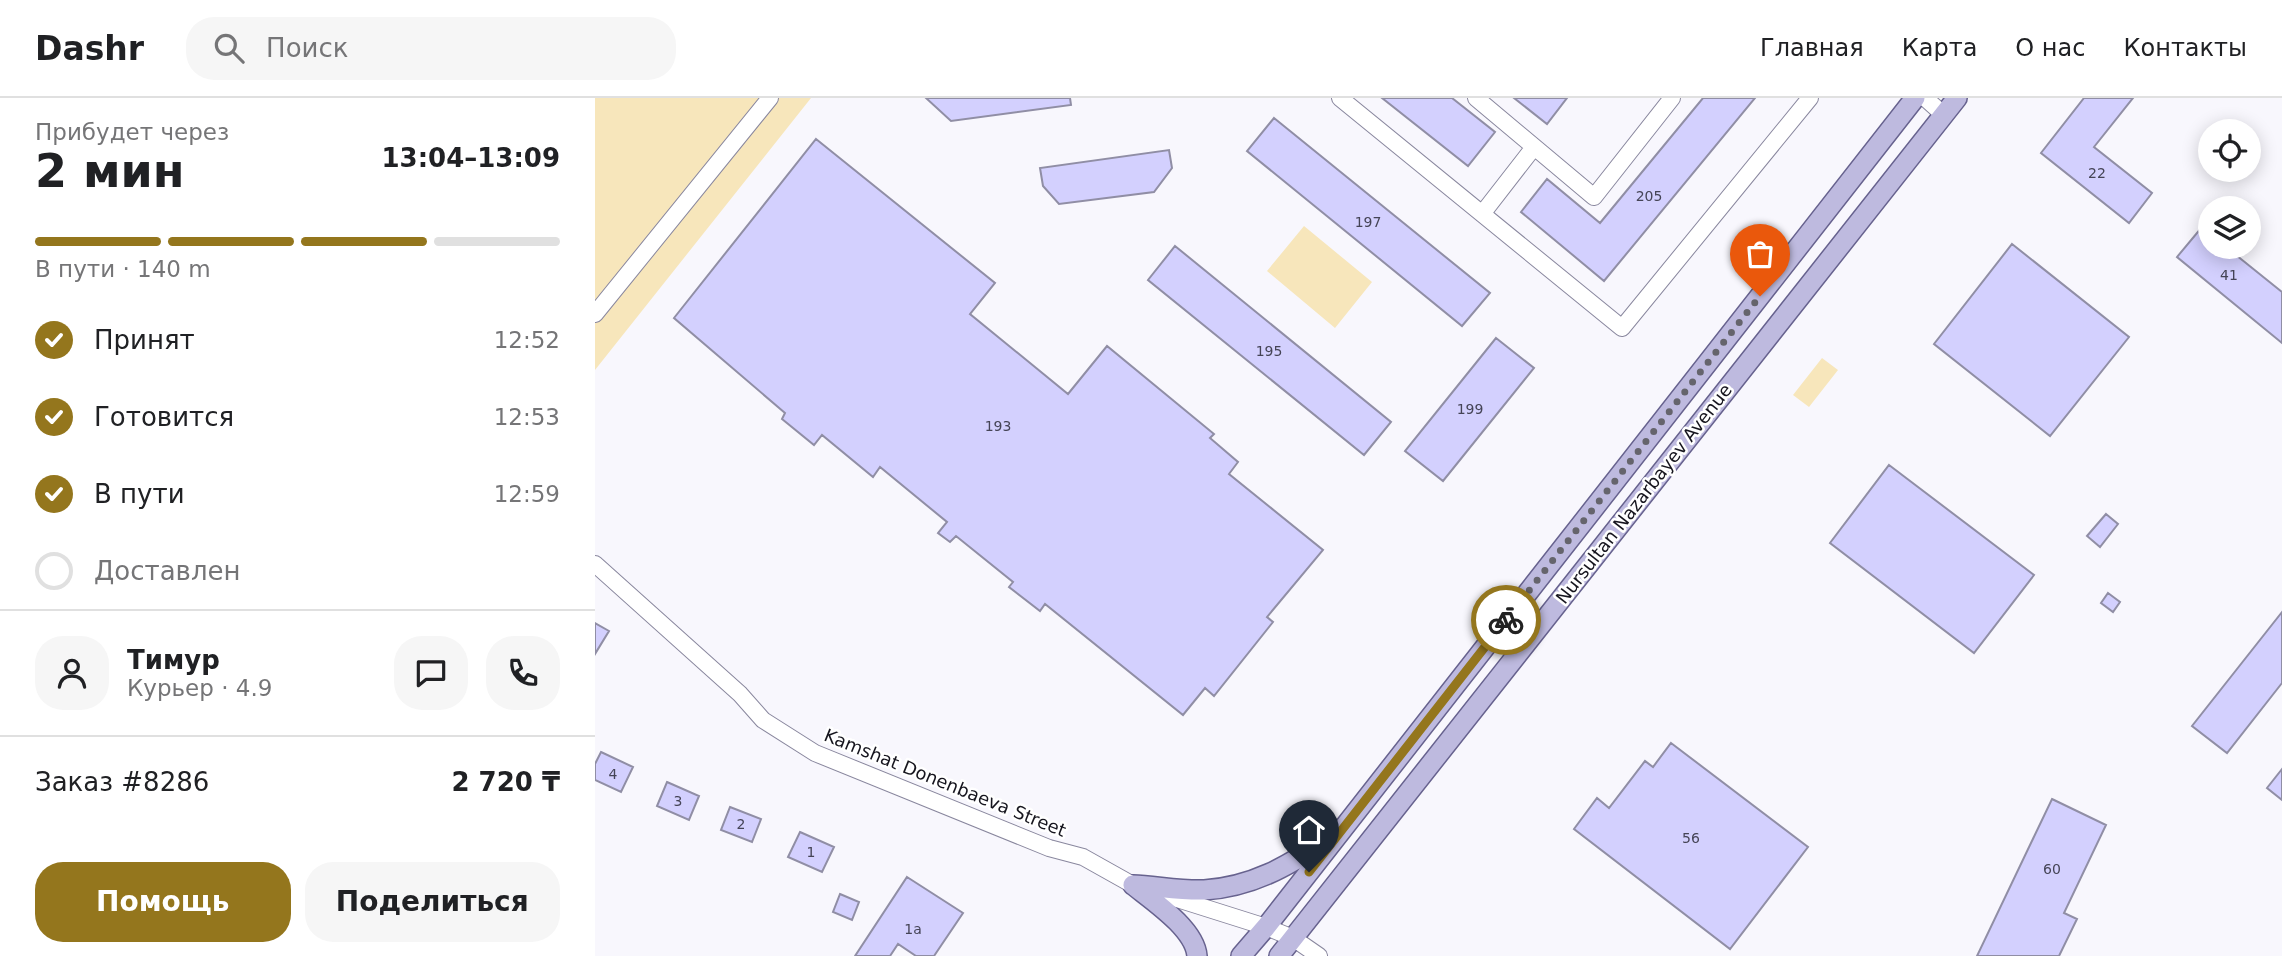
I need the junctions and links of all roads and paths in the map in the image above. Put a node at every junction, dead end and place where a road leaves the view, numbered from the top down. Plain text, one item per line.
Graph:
1 (770, 98) edge
2 (1340, 98) edge
3 (1672, 98) edge
4 (1810, 98) edge
5 (1915, 98) edge
6 (1925, 98) edge
7 (1957, 98) edge
8 (1484, 101) edge
9 (1944, 115) junction
10 (1534, 147) junction
11 (1482, 214) junction
12 (595, 314) edge
13 (595, 564) edge
14 (1341, 831) junction
15 (1133, 885) junction
16 (1266, 927) junction
17 (1293, 938) junction
18 (1242, 954) edge
19 (1197, 956) edge
20 (1279, 956) edge
21 (1319, 956) edge

1 - 12 street
2 - 11 street
3 - 10 street
4 - 11 street
5 - 14 main road, Nursultan Nazarbayev Avenue
6 - 9 street
7 - 9 main road, Nursultan Nazarbayev Avenue
8 - 10 street
9 - 17 main road, Nursultan Nazarbayev Avenue
10 - 11 street
13 - 15 street, Kamshat Donenbaeva Street
14 - 15 main road
14 - 16 main road, Nursultan Nazarbayev Avenue
15 - 16 street, Kamshat Donenbaeva Street
15 - 19 main road
16 - 17 street, Kamshat Donenbaeva Street
16 - 18 main road, Nursultan Nazarbayev Avenue
17 - 20 main road, Nursultan Nazarbayev Avenue
17 - 21 street, Kamshat Donenbaeva Street

